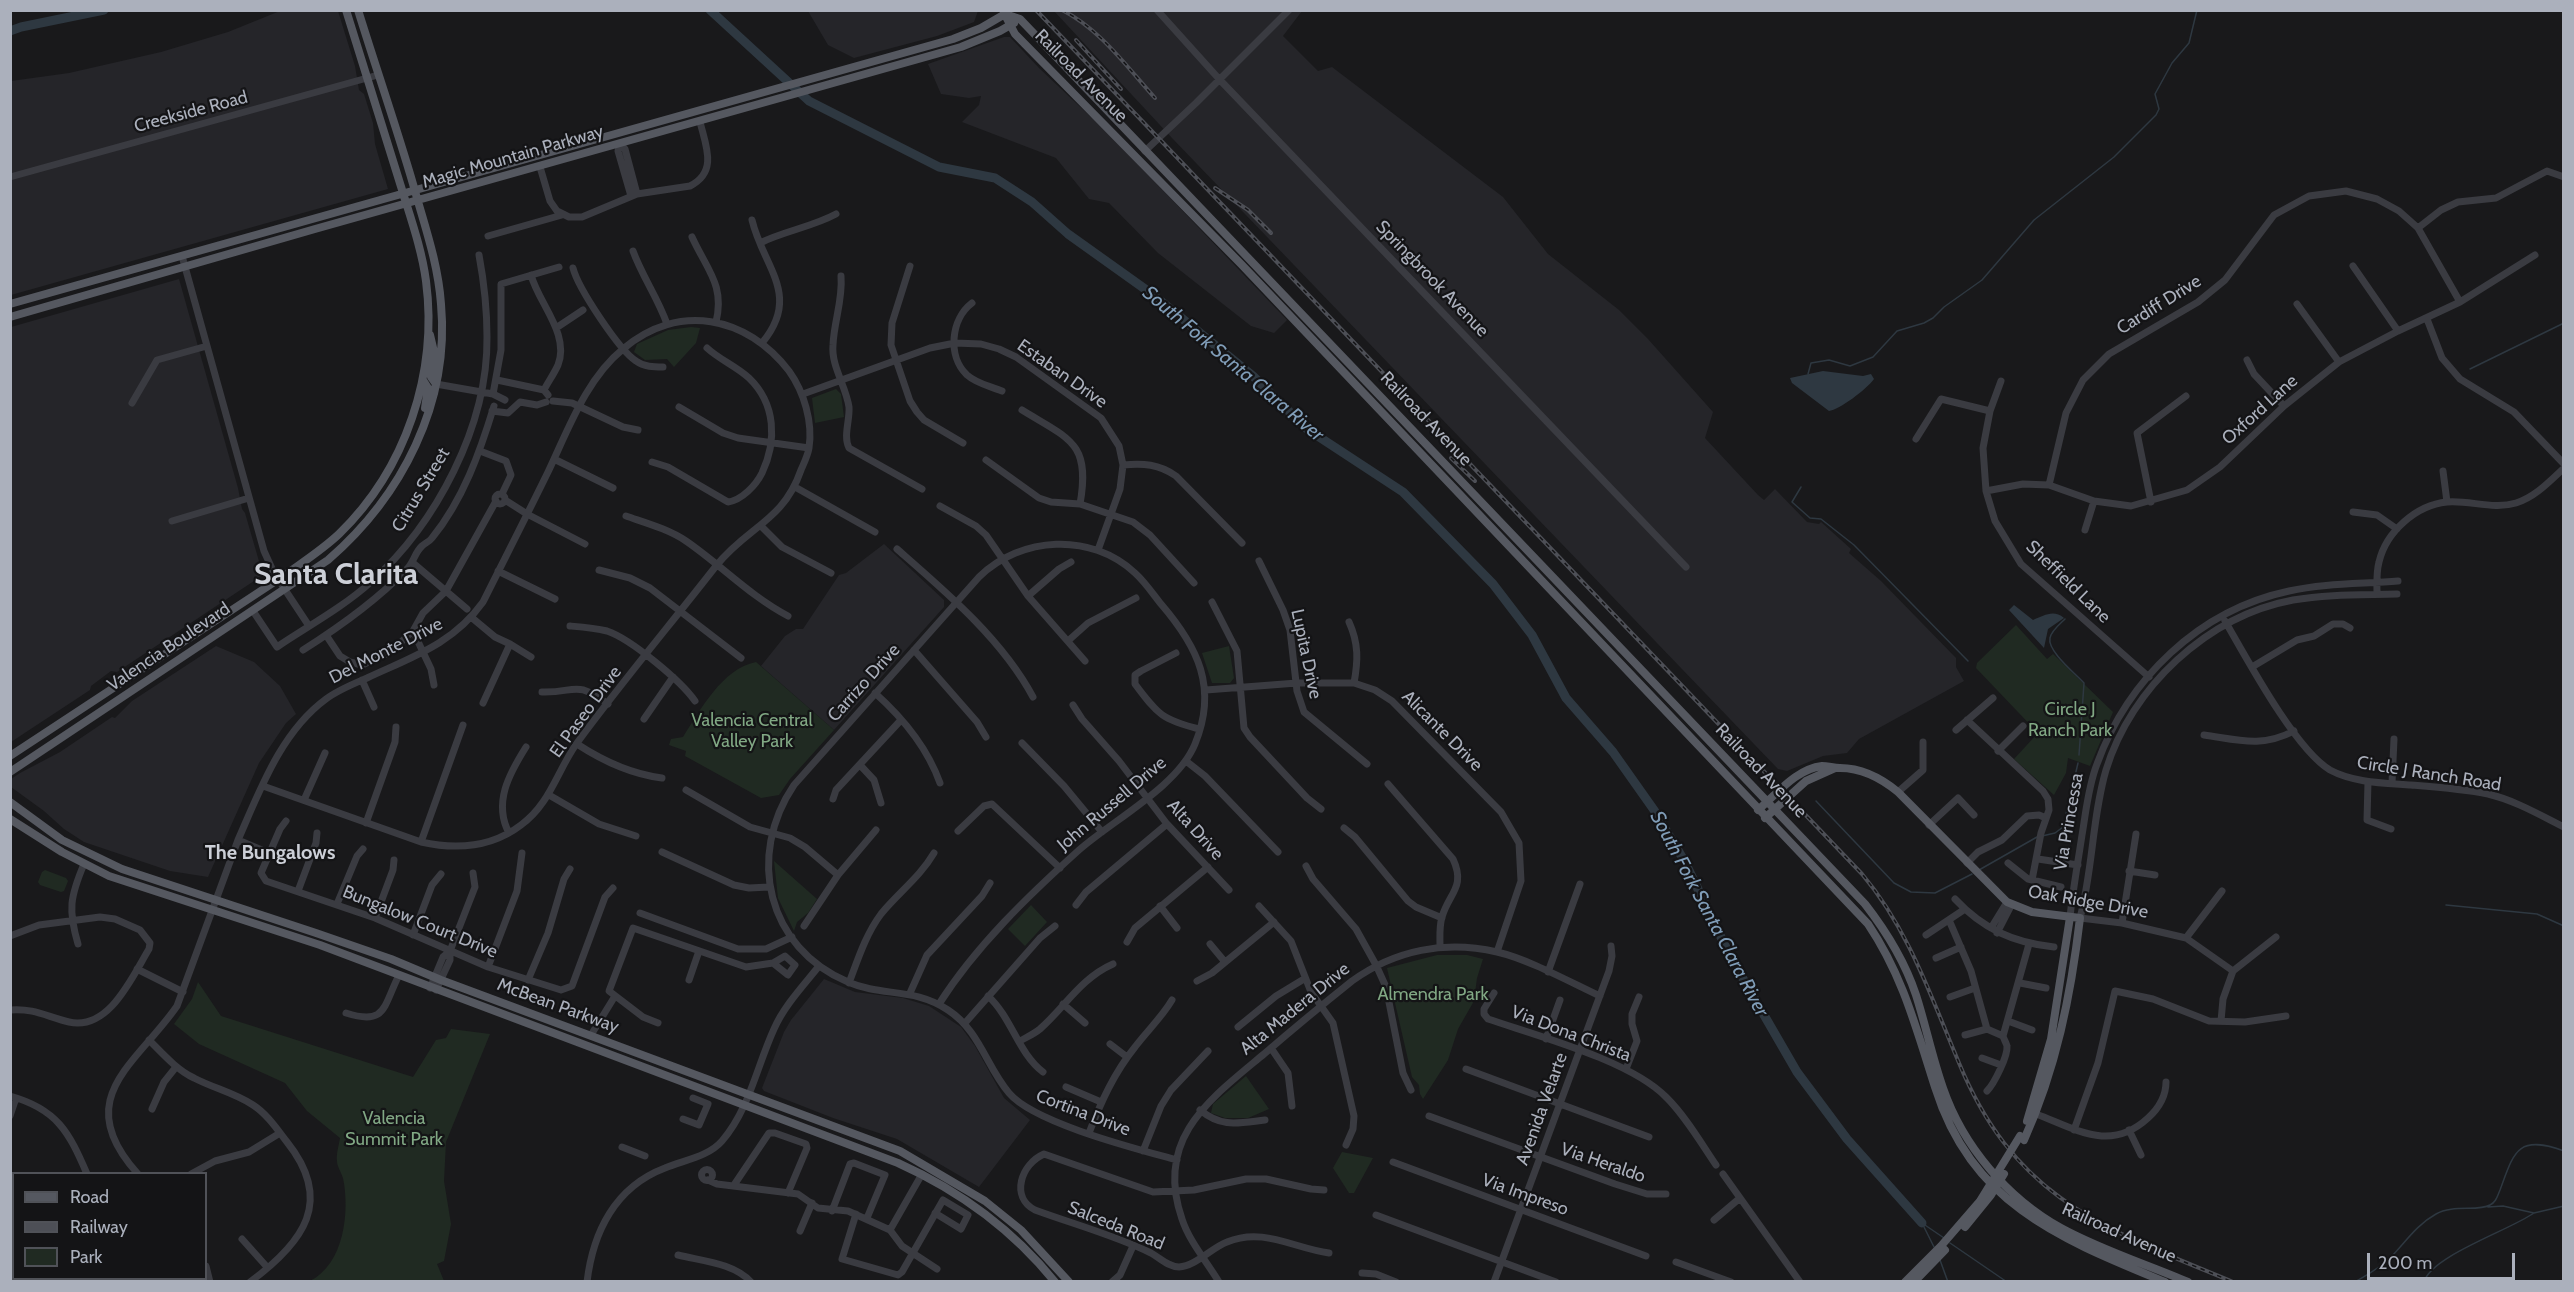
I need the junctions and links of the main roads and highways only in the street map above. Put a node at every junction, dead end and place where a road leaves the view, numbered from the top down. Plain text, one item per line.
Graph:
1 (346, 10) edge
2 (358, 10) edge
3 (1003, 12) edge
4 (1020, 19) junction
5 (1010, 25) junction
6 (415, 192) junction
7 (403, 193) junction
8 (418, 201) junction
9 (406, 203) junction
10 (10, 304) edge
11 (10, 317) edge
12 (429, 332) junction
13 (1316, 344) junction
14 (1358, 371) junction
15 (423, 380) junction
16 (436, 384) junction
17 (428, 417) junction
18 (364, 505) junction
19 (340, 550) junction
20 (10, 756) edge
21 (10, 772) edge
22 (10, 802) edge
23 (1771, 805) junction
24 (1758, 810) junction
25 (1765, 818) junction
26 (10, 819) edge
27 (214, 905) junction
28 (2070, 916) junction
29 (2080, 918) joint
30 (591, 1035) junction
31 (567, 1039) junction
32 (589, 1048) junction
33 (633, 1051) junction
34 (746, 1099) junction
35 (2032, 1115) junction
36 (2022, 1138) junction
37 (1055, 1281) edge
38 (1069, 1281) edge
39 (1905, 1281) edge
40 (1914, 1281) edge
41 (2165, 1281) edge
42 (2188, 1281) edge

1 - 7 main road, Valencia Boulevard
2 - 6 main road, Valencia Boulevard
3 - 4 main road, Railroad Avenue
3 - 5 main road, Railroad Avenue
3 - 6 main road, Magic Mountain Parkway
4 - 5 main road, Magic Mountain Parkway
4 - 14 main road, Railroad Avenue
5 - 8 main road, Magic Mountain Parkway
5 - 13 main road, Railroad Avenue
6 - 7 main road, Magic Mountain Parkway
6 - 8 main road, Valencia Boulevard
7 - 9 main road, Valencia Boulevard
7 - 10 main road, Magic Mountain Parkway
8 - 9 main road, Magic Mountain Parkway
8 - 16 main road, Valencia Boulevard
9 - 11 main road, Magic Mountain Parkway
9 - 12 main road, Valencia Boulevard
12 - 15 main road, Valencia Boulevard
12 - 16 main road
13 - 14 main road
13 - 24 main road, Railroad Avenue
14 - 23 main road, Railroad Avenue
15 - 17 main road
15 - 18 main road, Valencia Boulevard
16 - 17 main road, Valencia Boulevard
17 - 19 main road, Valencia Boulevard
18 - 19 main road
18 - 20 main road, Valencia Boulevard
19 - 21 main road, Valencia Boulevard
22 - 27 main road, McBean Parkway
23 - 24 main road, Oak Ridge Drive
23 - 25 main road, Oak Ridge Drive
23 - 28 main road, Oak Ridge Drive
23 - 42 main road, Railroad Avenue
24 - 25 main road, Railroad Avenue
25 - 41 main road, Railroad Avenue
26 - 27 main road, McBean Parkway
27 - 30 main road, McBean Parkway
27 - 31 main road, McBean Parkway
28 - 29 main road, Oak Ridge Drive
28 - 35 main road, Via Princessa
29 - 35 main road, Via Princessa
30 - 31 main road
30 - 33 main road, McBean Parkway
31 - 32 main road, McBean Parkway
32 - 33 main road
32 - 34 main road, McBean Parkway
33 - 34 main road, McBean Parkway
34 - 37 main road, McBean Parkway
34 - 38 main road, McBean Parkway
35 - 36 main road
36 - 39 main road, bridge
36 - 40 main road, bridge

